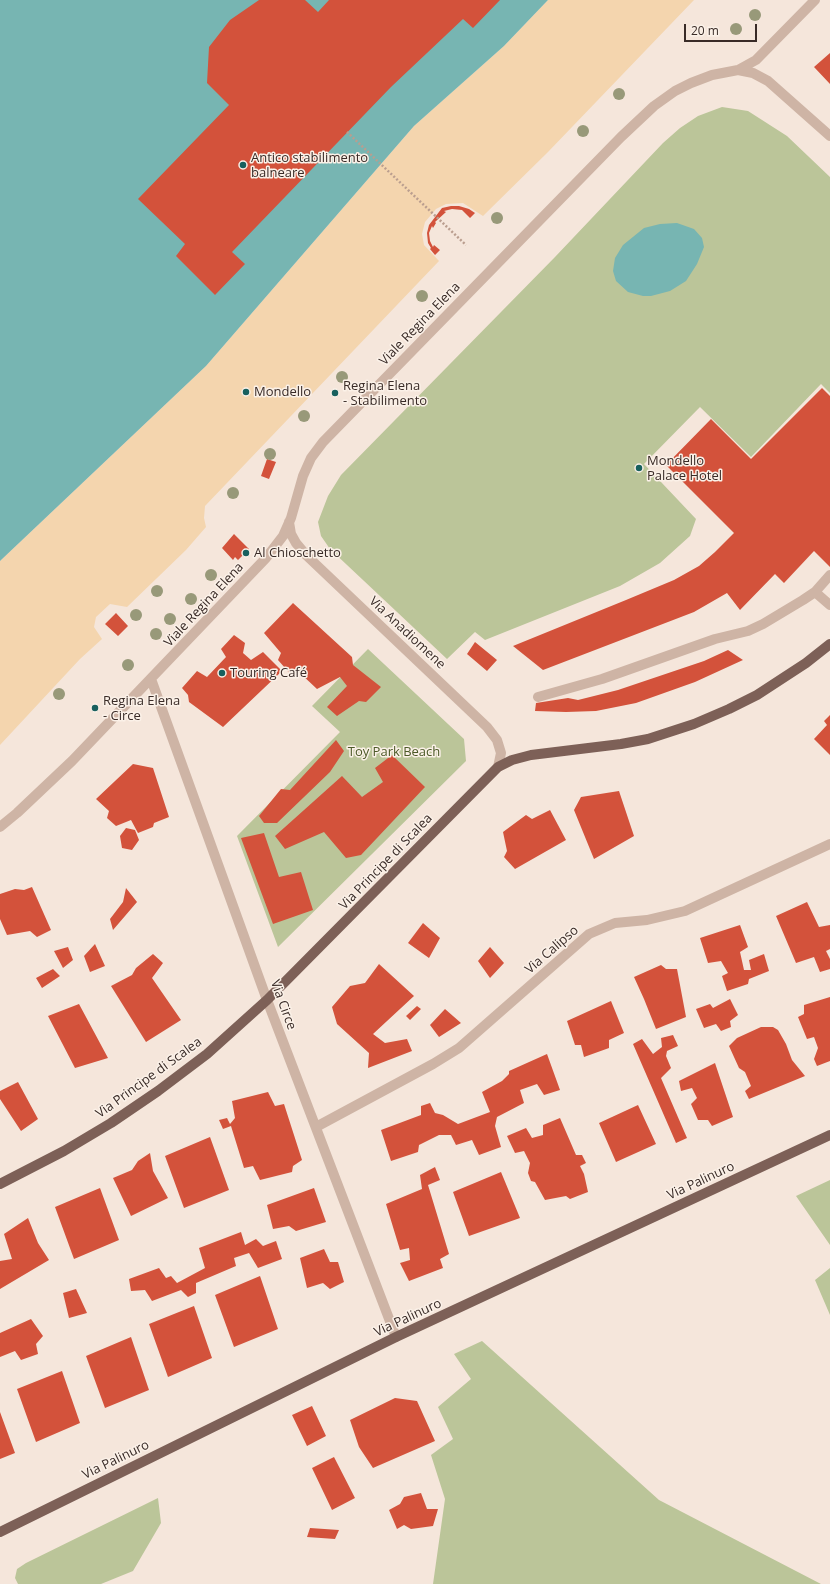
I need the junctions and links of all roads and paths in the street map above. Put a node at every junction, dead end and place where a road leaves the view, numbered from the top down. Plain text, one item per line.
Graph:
1 (815, 0) edge
2 (738, 70) junction
3 (347, 132) dead end
4 (830, 136) edge
5 (466, 245) dead end
6 (289, 522) junction
7 (830, 574) edge
8 (815, 592) junction
9 (830, 605) edge
10 (830, 644) edge
11 (151, 679) junction
12 (538, 697) dead end
13 (498, 766) junction
14 (0, 827) edge
15 (830, 844) edge
16 (267, 1000) junction
17 (316, 1128) junction
18 (830, 1135) edge
19 (0, 1184) edge
20 (396, 1337) junction
21 (0, 1532) edge

1 - 2 street, Viale Regina Elena
2 - 4 street
2 - 6 street, Viale Regina Elena
3 - 5 path
6 - 11 street, Viale Regina Elena
6 - 13 street, Via Anadiomene
7 - 8 street
8 - 9 street
8 - 12 street
10 - 13 main road, Via Principe di Scalea
11 - 14 street, Viale Regina Elena
11 - 16 street, Via Circe
13 - 16 main road, Via Principe di Scalea
15 - 17 street, Via Calipso
16 - 17 street, Via Circe
16 - 19 main road, Via Principe di Scalea
17 - 20 street, Via Circe
18 - 20 main road, Via Palinuro
20 - 21 main road, Via Palinuro

